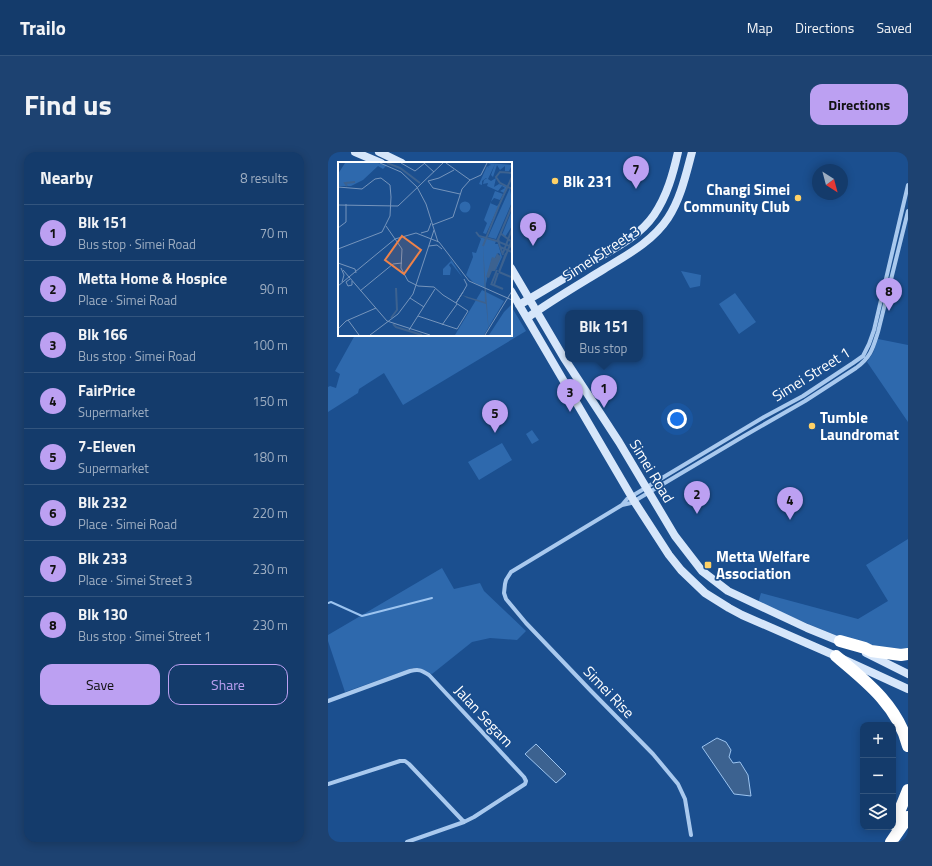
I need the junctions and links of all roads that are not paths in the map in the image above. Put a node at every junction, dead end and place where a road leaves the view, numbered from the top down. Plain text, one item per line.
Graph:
1 (355, 152) edge
2 (379, 152) edge
3 (678, 152) edge
4 (692, 152) edge
5 (378, 162) edge
6 (400, 162) edge
7 (908, 186) edge
8 (908, 211) edge
9 (512, 270) edge
10 (512, 293) edge
11 (530, 299) junction
12 (519, 305) junction
13 (537, 311) junction
14 (527, 318) junction
15 (565, 360) edge
16 (567, 362) edge
17 (648, 490) junction
18 (632, 499) junction
19 (511, 572) joint
20 (840, 641) junction
21 (908, 654) edge
22 (836, 656) junction
23 (908, 674) edge
24 (908, 689) edge
25 (328, 701) edge
26 (908, 746) edge
27 (328, 784) edge
28 (908, 790) edge
29 (908, 817) edge
30 (896, 819) edge
31 (464, 822) junction
32 (908, 825) edge
33 (889, 830) edge
34 (691, 835) dead end
35 (407, 842) edge
36 (881, 842) edge
37 (891, 842) edge
38 (898, 842) edge

1 - 5 main road
2 - 6 main road
3 - 11 main road, Simei Street 3
4 - 13 main road, Simei Street 3
7 - 17 street, Simei Street 1
8 - 17 street, Simei Street 1
9 - 11 main road, Simei Road
10 - 12 main road, Simei Road
11 - 12 main road, Simei Street 3
11 - 13 main road, Simei Road
12 - 14 main road, Simei Road
13 - 14 main road, Simei Street 3
13 - 15 main road, Simei Road
14 - 18 main road, Simei Road
16 - 17 main road, Simei Road
17 - 18 street, Simei Street 1
17 - 20 main road, Simei Road
18 - 19 street, Simei Street 1
18 - 22 main road, Simei Road
19 - 34 street, Simei Rise
20 - 21 highway
20 - 23 main road, Simei Road
22 - 24 main road, Simei Road
22 - 26 highway
25 - 31 street, Jalan Segam
27 - 31 street
28 - 30 highway
29 - 37 highway
31 - 35 street
32 - 38 highway
33 - 36 highway

